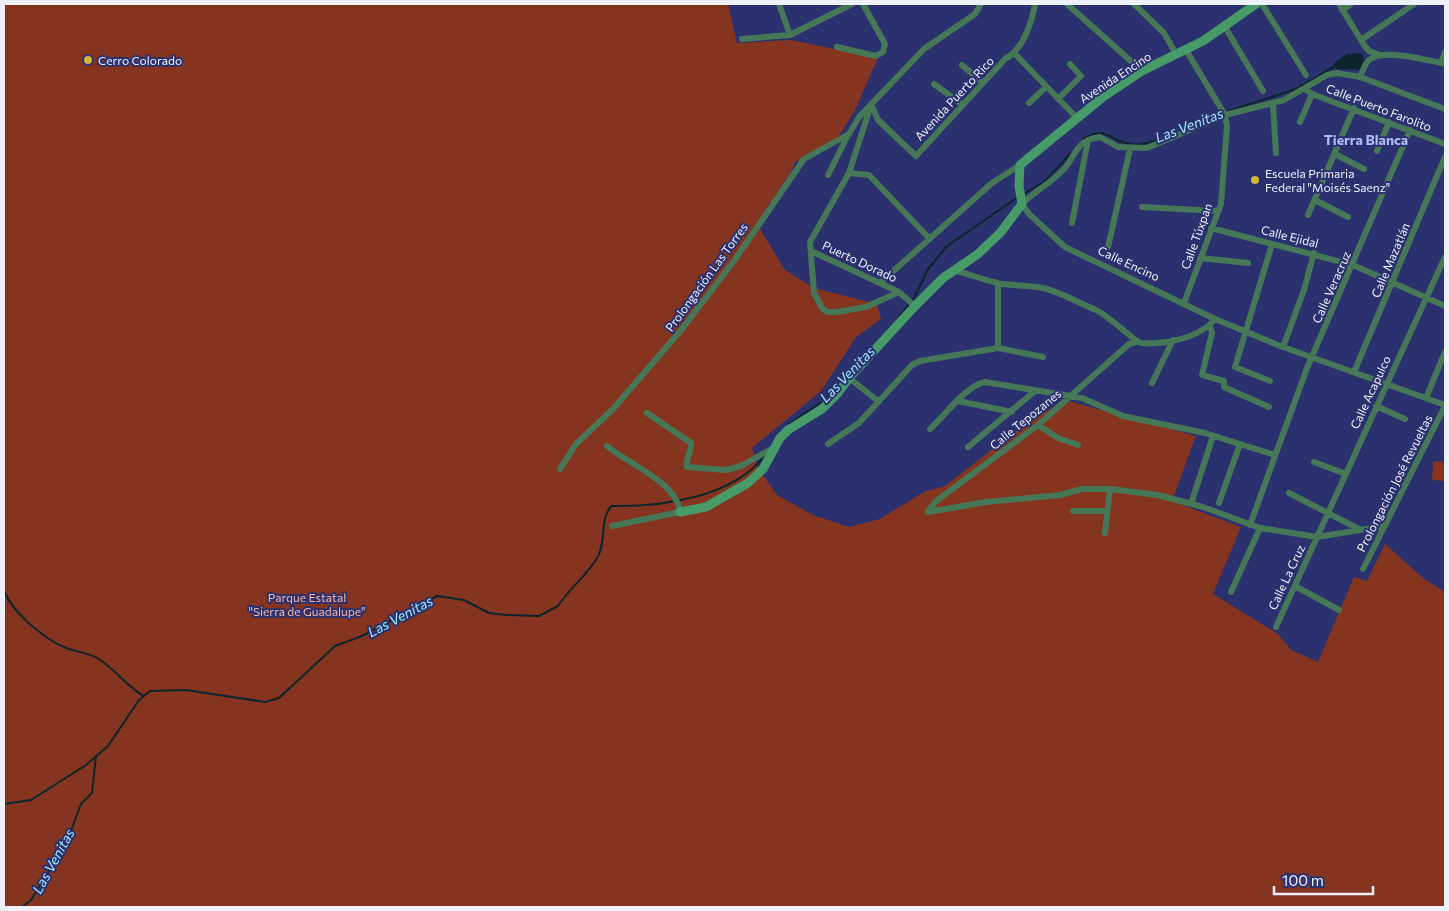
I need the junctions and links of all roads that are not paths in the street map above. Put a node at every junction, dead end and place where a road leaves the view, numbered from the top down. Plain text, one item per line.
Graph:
1 (779, 4) edge
2 (852, 4) edge
3 (863, 4) edge
4 (981, 4) edge
5 (1035, 4) edge
6 (1067, 4) edge
7 (1134, 4) edge
8 (1256, 4) edge
9 (1262, 4) edge
10 (1351, 4) edge
11 (1414, 4) edge
12 (1340, 7) edge
13 (1225, 27) junction
14 (790, 35) junction
15 (742, 39) dead end
16 (1361, 40) junction
17 (837, 47) dead end
18 (1186, 50) junction
19 (1445, 52) edge
20 (1014, 54) junction
21 (1176, 54) junction
22 (1380, 55) junction
23 (1070, 64) dead end
24 (1443, 64) edge
25 (962, 65) dead end
26 (1142, 71) junction
27 (1306, 75) dead end
28 (1360, 77) junction
29 (983, 83) junction
30 (934, 84) dead end
31 (1046, 87) junction
32 (1305, 89) junction
33 (1263, 91) dead end
34 (1312, 94) junction
35 (1058, 99) junction
36 (1029, 103) dead end
37 (871, 104) junction
38 (1273, 104) junction
39 (963, 106) junction
40 (1354, 108) junction
41 (1445, 109) edge
42 (1225, 115) junction
43 (1077, 118) junction
44 (1300, 122) dead end
45 (1390, 122) junction
46 (1410, 130) junction
47 (849, 134) junction
48 (1088, 140) junction
49 (1445, 144) edge
50 (1130, 148) junction
51 (1377, 151) dead end
52 (1276, 153) dead end
53 (1335, 154) junction
54 (1445, 157) edge
55 (1020, 165) junction
56 (1364, 169) dead end
57 (849, 174) junction
58 (828, 175) dead end
59 (1021, 198) junction
60 (1315, 200) junction
61 (1142, 208) dead end
62 (1218, 211) junction
63 (1308, 215) dead end
64 (1348, 217) dead end
65 (1072, 223) dead end
66 (1211, 228) junction
67 (929, 238) junction
68 (1272, 244) junction
69 (1108, 247) dead end
70 (811, 251) junction
71 (1314, 253) junction
72 (1445, 257) edge
73 (1200, 258) junction
74 (1248, 263) dead end
75 (1354, 265) junction
76 (953, 270) junction
77 (1393, 282) junction
78 (880, 283) junction
79 (998, 283) junction
80 (899, 292) junction
81 (1427, 298) junction
82 (1184, 303) junction
83 (913, 304) junction
84 (1445, 306) edge
85 (1215, 319) junction
86 (1210, 326) junction
87 (1244, 332) junction
88 (1173, 340) junction
89 (1136, 342) junction
90 (1283, 347) junction
91 (998, 348) junction
92 (1445, 352) edge
93 (1312, 356) junction
94 (1043, 357) dead end
95 (1354, 372) junction
96 (849, 378) junction
97 (1270, 381) dead end
98 (1152, 383) dead end
99 (1386, 384) junction
100 (1035, 391) junction
101 (1070, 397) junction
102 (1426, 398) junction
103 (878, 401) junction
104 (958, 401) junction
105 (1376, 406) junction
106 (1445, 406) edge
107 (1268, 408) dead end
108 (1012, 412) junction
109 (648, 413) dead end
110 (1405, 419) dead end
111 (1038, 425) junction
112 (930, 429) dead end
113 (1213, 436) junction
114 (828, 444) dead end
115 (1240, 444) junction
116 (607, 446) dead end
117 (1078, 446) dead end
118 (776, 447) junction
119 (968, 447) dead end
120 (1275, 455) junction
121 (1314, 462) dead end
122 (560, 469) dead end
123 (1346, 474) junction
124 (1110, 490) junction
125 (1289, 493) dead end
126 (1219, 503) dead end
127 (679, 504) junction
128 (1191, 504) junction
129 (1073, 511) dead end
130 (1107, 511) junction
131 (1328, 513) junction
132 (1250, 525) junction
133 (612, 526) dead end
134 (1385, 526) junction
135 (1260, 528) junction
136 (1359, 529) junction
137 (1104, 533) dead end
138 (1318, 537) junction
139 (1363, 569) dead end
140 (1295, 586) junction
141 (1231, 592) dead end
142 (1339, 610) dead end
143 (1276, 627) dead end

1 - 14 street
2 - 14 street
3 - 17 street
4 - 37 street, Prolongación Las Torres
5 - 20 street, Avenida Puerto Rico
6 - 26 street
7 - 21 street
8 - 13 main road, Avenida Encino
9 - 27 street
10 - 12 street
11 - 16 street
12 - 16 street
13 - 18 main road, Avenida Encino
13 - 33 street
14 - 15 street
16 - 22 street
18 - 21 main road, Avenida Encino
18 - 42 street
19 - 24 street
20 - 29 street, Avenida Puerto Rico
20 - 31 street
21 - 26 main road, Avenida Encino
22 - 24 street
22 - 28 street
23 - 35 street
25 - 29 street
26 - 43 main road, Avenida Encino
28 - 32 street
28 - 41 street
29 - 39 street, Avenida Puerto Rico
30 - 39 street
31 - 35 street
31 - 36 street
32 - 34 street, Calle Puerto Farolito
32 - 38 street
34 - 40 street, Calle Puerto Farolito
34 - 44 street
35 - 43 street
37 - 39 street, Avenida Puerto Rico
37 - 47 street, Prolongación Las Torres
37 - 57 street
38 - 42 street
38 - 52 street
40 - 45 street, Calle Puerto Farolito
40 - 53 street
42 - 50 street
42 - 62 street, Calle Túxpan
43 - 55 main road, Avenida Encino
45 - 46 street, Calle Puerto Farolito
45 - 51 street
46 - 49 street, Calle Puerto Farolito
46 - 75 street, Calle Veracruz
47 - 58 street
47 - 122 street, Prolongación Las Torres
48 - 50 street
48 - 59 street
48 - 65 street
50 - 69 street
53 - 56 street
53 - 60 street
54 - 77 street, Calle Mazatlán
55 - 59 main road
55 - 67 street
57 - 67 street
57 - 70 street, Puerto Dorado
59 - 76 main road
59 - 82 street, Calle Encino
60 - 63 street
60 - 64 street
61 - 62 street
62 - 66 street, Calle Túxpan
66 - 68 street, Calle Ejidal
66 - 73 street, Calle Túxpan
67 - 78 street
68 - 71 street, Calle Ejidal
68 - 87 street
70 - 78 street, Puerto Dorado
70 - 80 street, Puerto Dorado
71 - 75 street, Calle Ejidal
71 - 90 street
72 - 81 street, Calle Acapulco
73 - 74 street
73 - 82 street, Calle Túxpan
75 - 77 street, Calle Ejidal
75 - 93 street, Calle Veracruz
76 - 79 street
76 - 83 main road
77 - 81 street, Calle Ejidal
77 - 95 street, Calle Mazatlán
78 - 80 street, Puerto Dorado
79 - 89 street
79 - 91 street
80 - 83 street, Puerto Dorado
81 - 84 street, Calle Ejidal
81 - 99 street, Calle Acapulco
82 - 85 street, Calle Encino
83 - 96 main road
85 - 86 street
85 - 87 street, Calle Encino
86 - 88 street
86 - 107 street
87 - 90 street, Calle Encino
87 - 97 street
88 - 89 street
88 - 98 street
89 - 101 street, Calle Tepozanes
90 - 93 street, Calle Encino
91 - 94 street
91 - 103 street
92 - 102 street
93 - 95 street, Calle Encino
93 - 120 street, Calle Veracruz
95 - 99 street, Calle Encino
96 - 103 street
96 - 118 main road
99 - 102 street, Calle Encino
99 - 105 street, Calle Acapulco
100 - 101 street
100 - 104 street
100 - 108 street
101 - 111 street, Calle Tepozanes
101 - 113 street
102 - 106 street, Calle Encino
103 - 114 street
104 - 108 street
104 - 112 street
105 - 110 street
105 - 123 street, Calle Acapulco
106 - 134 street, Prolongación José Revueltas
108 - 119 street
109 - 118 street
111 - 117 street
111 - 124 street, Calle Tepozanes
113 - 115 street
113 - 128 street
115 - 120 street
115 - 126 street
116 - 127 street
118 - 127 main road
120 - 132 street, Calle Veracruz
121 - 123 street
123 - 131 street, Calle Acapulco
124 - 128 street
124 - 130 street
125 - 131 street
127 - 133 street
128 - 132 street
129 - 130 street
130 - 137 street
131 - 136 street
131 - 138 street, Calle Acapulco
132 - 135 street
134 - 136 street
134 - 139 street, Prolongación José Revueltas
135 - 138 street
135 - 141 street
136 - 138 street
138 - 140 street, Calle La Cruz
140 - 142 street
140 - 143 street, Calle La Cruz

